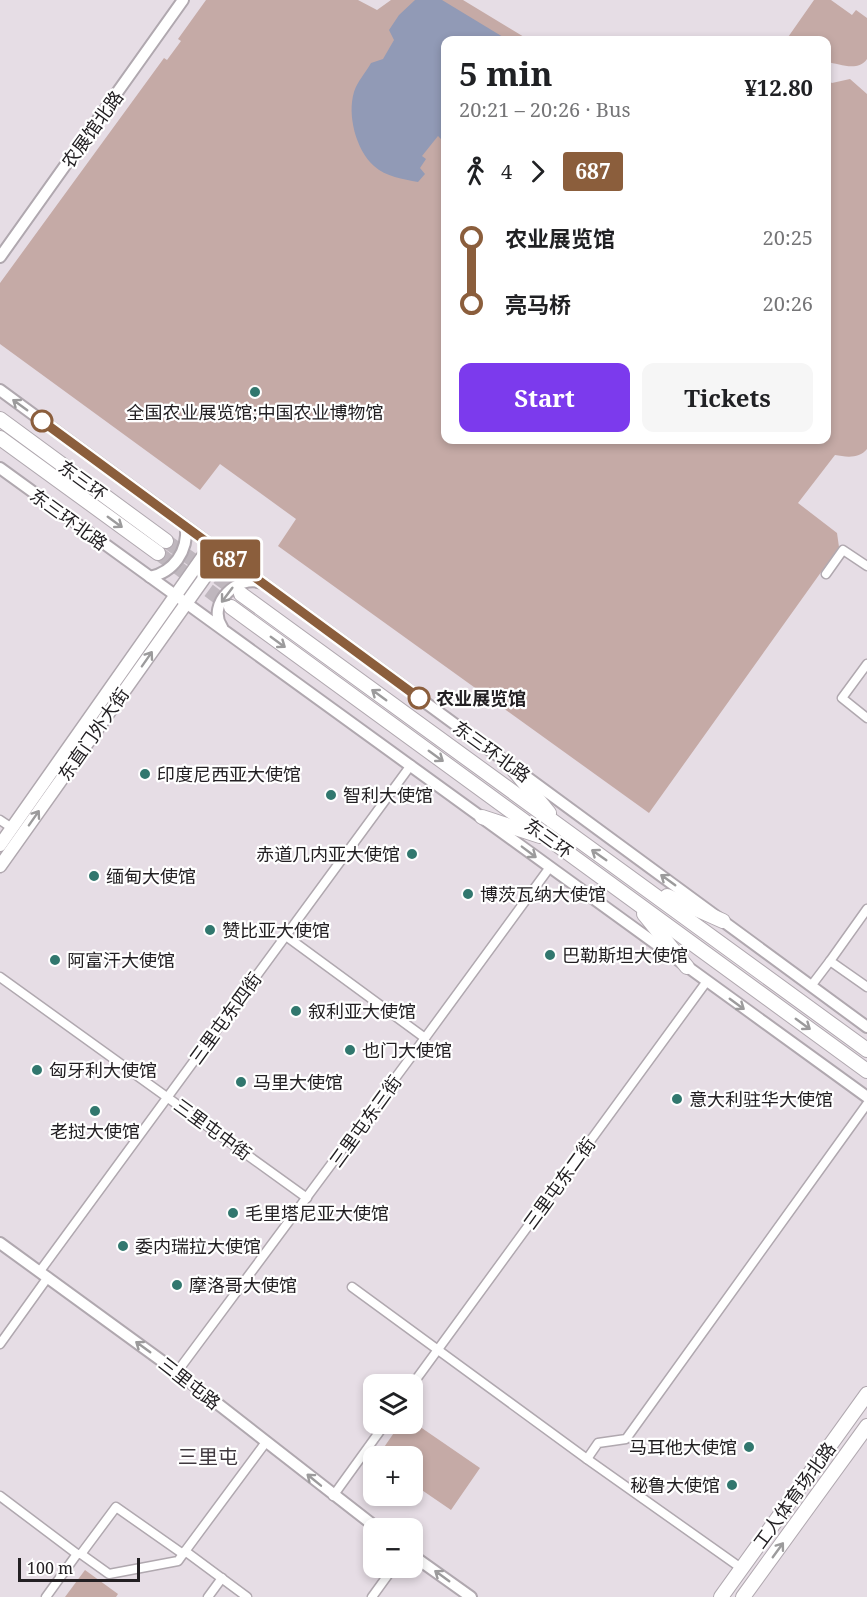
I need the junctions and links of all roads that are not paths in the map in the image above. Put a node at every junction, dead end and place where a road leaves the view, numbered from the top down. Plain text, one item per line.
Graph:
1 (183, 0) edge
2 (0, 257) edge
3 (0, 390) edge
4 (0, 419) edge
5 (0, 438) edge
6 (0, 468) edge
7 (186, 526) junction
8 (166, 541) tunnel mouth
9 (211, 545) junction
10 (158, 553) tunnel mouth
11 (222, 553) junction
12 (867, 566) edge
13 (826, 574) dead end
14 (150, 577) junction
15 (265, 585) junction
16 (241, 594) tunnel mouth
17 (175, 595) junction
18 (186, 603) junction
19 (231, 607) tunnel mouth
20 (227, 633) junction
21 (867, 664) edge
22 (867, 718) edge
23 (509, 764) junction
24 (411, 765) junction
25 (482, 817) junction
26 (0, 820) edge
27 (12, 828) junction
28 (561, 829) junction
29 (553, 841) junction
30 (0, 845) edge
31 (0, 866) edge
32 (550, 867) junction
33 (641, 884) junction
34 (631, 898) junction
35 (867, 909) edge
36 (723, 921) junction
37 (286, 936) junction
38 (830, 961) junction
39 (687, 967) junction
40 (0, 977) edge
41 (707, 981) junction
42 (812, 986) junction
43 (867, 987) edge
44 (867, 1027) edge
45 (426, 1038) junction
46 (867, 1050) edge
47 (867, 1071) edge
48 (168, 1096) junction
49 (867, 1098) edge
50 (867, 1104) edge
51 (307, 1198) junction
52 (0, 1243) edge
53 (44, 1274) junction
54 (352, 1287) dead end
55 (0, 1344) edge
56 (438, 1349) junction
57 (177, 1372) junction
58 (420, 1374) edge
59 (867, 1394) edge
60 (867, 1426) edge
61 (378, 1434) edge
62 (266, 1442) junction
63 (587, 1459) junction
64 (0, 1496) edge
65 (333, 1496) junction
66 (363, 1518) edge
67 (184, 1553) junction
68 (79, 1554) junction
69 (423, 1563) edge
70 (741, 1568) junction
71 (222, 1578) junction
72 (386, 1578) edge
73 (46, 1597) edge
74 (208, 1597) edge
75 (247, 1597) edge
76 (372, 1597) edge
77 (471, 1597) edge
78 (720, 1597) edge
79 (743, 1597) edge

1 - 2 street, 农展馆北路
7 -> 3 street, 东三环北路
4 - 8 main road, 东三环
5 -> 10 main road, 东三环
6 - 14 street, 东三环北路
7 - 9 street, 东三环北路
7 - 14 street
9 - 11 street, 东三环北路
9 - 17 main road, 东直门外大街
11 - 15 street, 东三环北路
11 - 18 main road, 东直门外大街
12 - 13 street
14 - 17 street, 东三环北路
15 -> 20 street
15 - 23 street, 东三环北路
28 -> 16 main road, 东三环
17 - 18 street, 东三环北路
17 - 27 main road, 东直门外大街
18 - 20 street, 东三环北路
31 -> 18 main road, 东直门外大街
19 -> 29 main road, 东三环
20 - 24 street, 东三环北路
21 - 22 street
23 - 28 main road
36 -> 23 street, 东三环北路
24 - 25 street, 东三环北路
24 - 37 street, 三里屯东四街
25 - 29 main road
25 -> 32 street, 东三环北路
26 - 27 street
27 - 30 main road, 东直门外大街
33 -> 28 main road, 东三环
29 - 34 main road, 东三环
32 - 39 street, 东三环北路
32 - 45 street, 三里屯东三街
33 - 36 main road
33 - 46 main road, 东三环
34 - 39 main road
34 -> 47 main road, 东三环
35 - 38 street
36 - 42 street, 东三环北路
37 - 45 street
37 - 48 street, 三里屯东四街
38 - 42 street
38 - 43 street
39 - 41 street, 东三环北路
40 - 48 street, 三里屯中街
41 -> 49 street, 东三环北路
41 - 56 street, 三里屯东二街
42 - 44 street, 东三环北路
45 - 51 street, 三里屯东三街
48 - 51 street, 三里屯中街
48 - 53 street, 三里屯东四街
50 - 63 street
51 - 57 street, 三里屯东三街
52 - 53 street, 三里屯路
53 - 55 street, 三里屯东四街
57 -> 53 street, 三里屯路
54 - 56 street
56 - 58 street, 三里屯东二街
56 - 63 street
57 - 62 street, 三里屯路
59 - 70 main road, 工人体育场北路
79 -> 60 main road, 工人体育场北路
61 - 65 street
65 -> 62 street, 三里屯路
62 - 67 street
63 - 70 street
64 - 68 street
65 - 66 street, 三里屯路
67 - 68 street
67 - 68 street
67 - 71 street
68 - 73 street
77 -> 69 street
70 - 78 main road, 工人体育场北路
71 - 74 street
71 - 75 street
72 - 76 street

